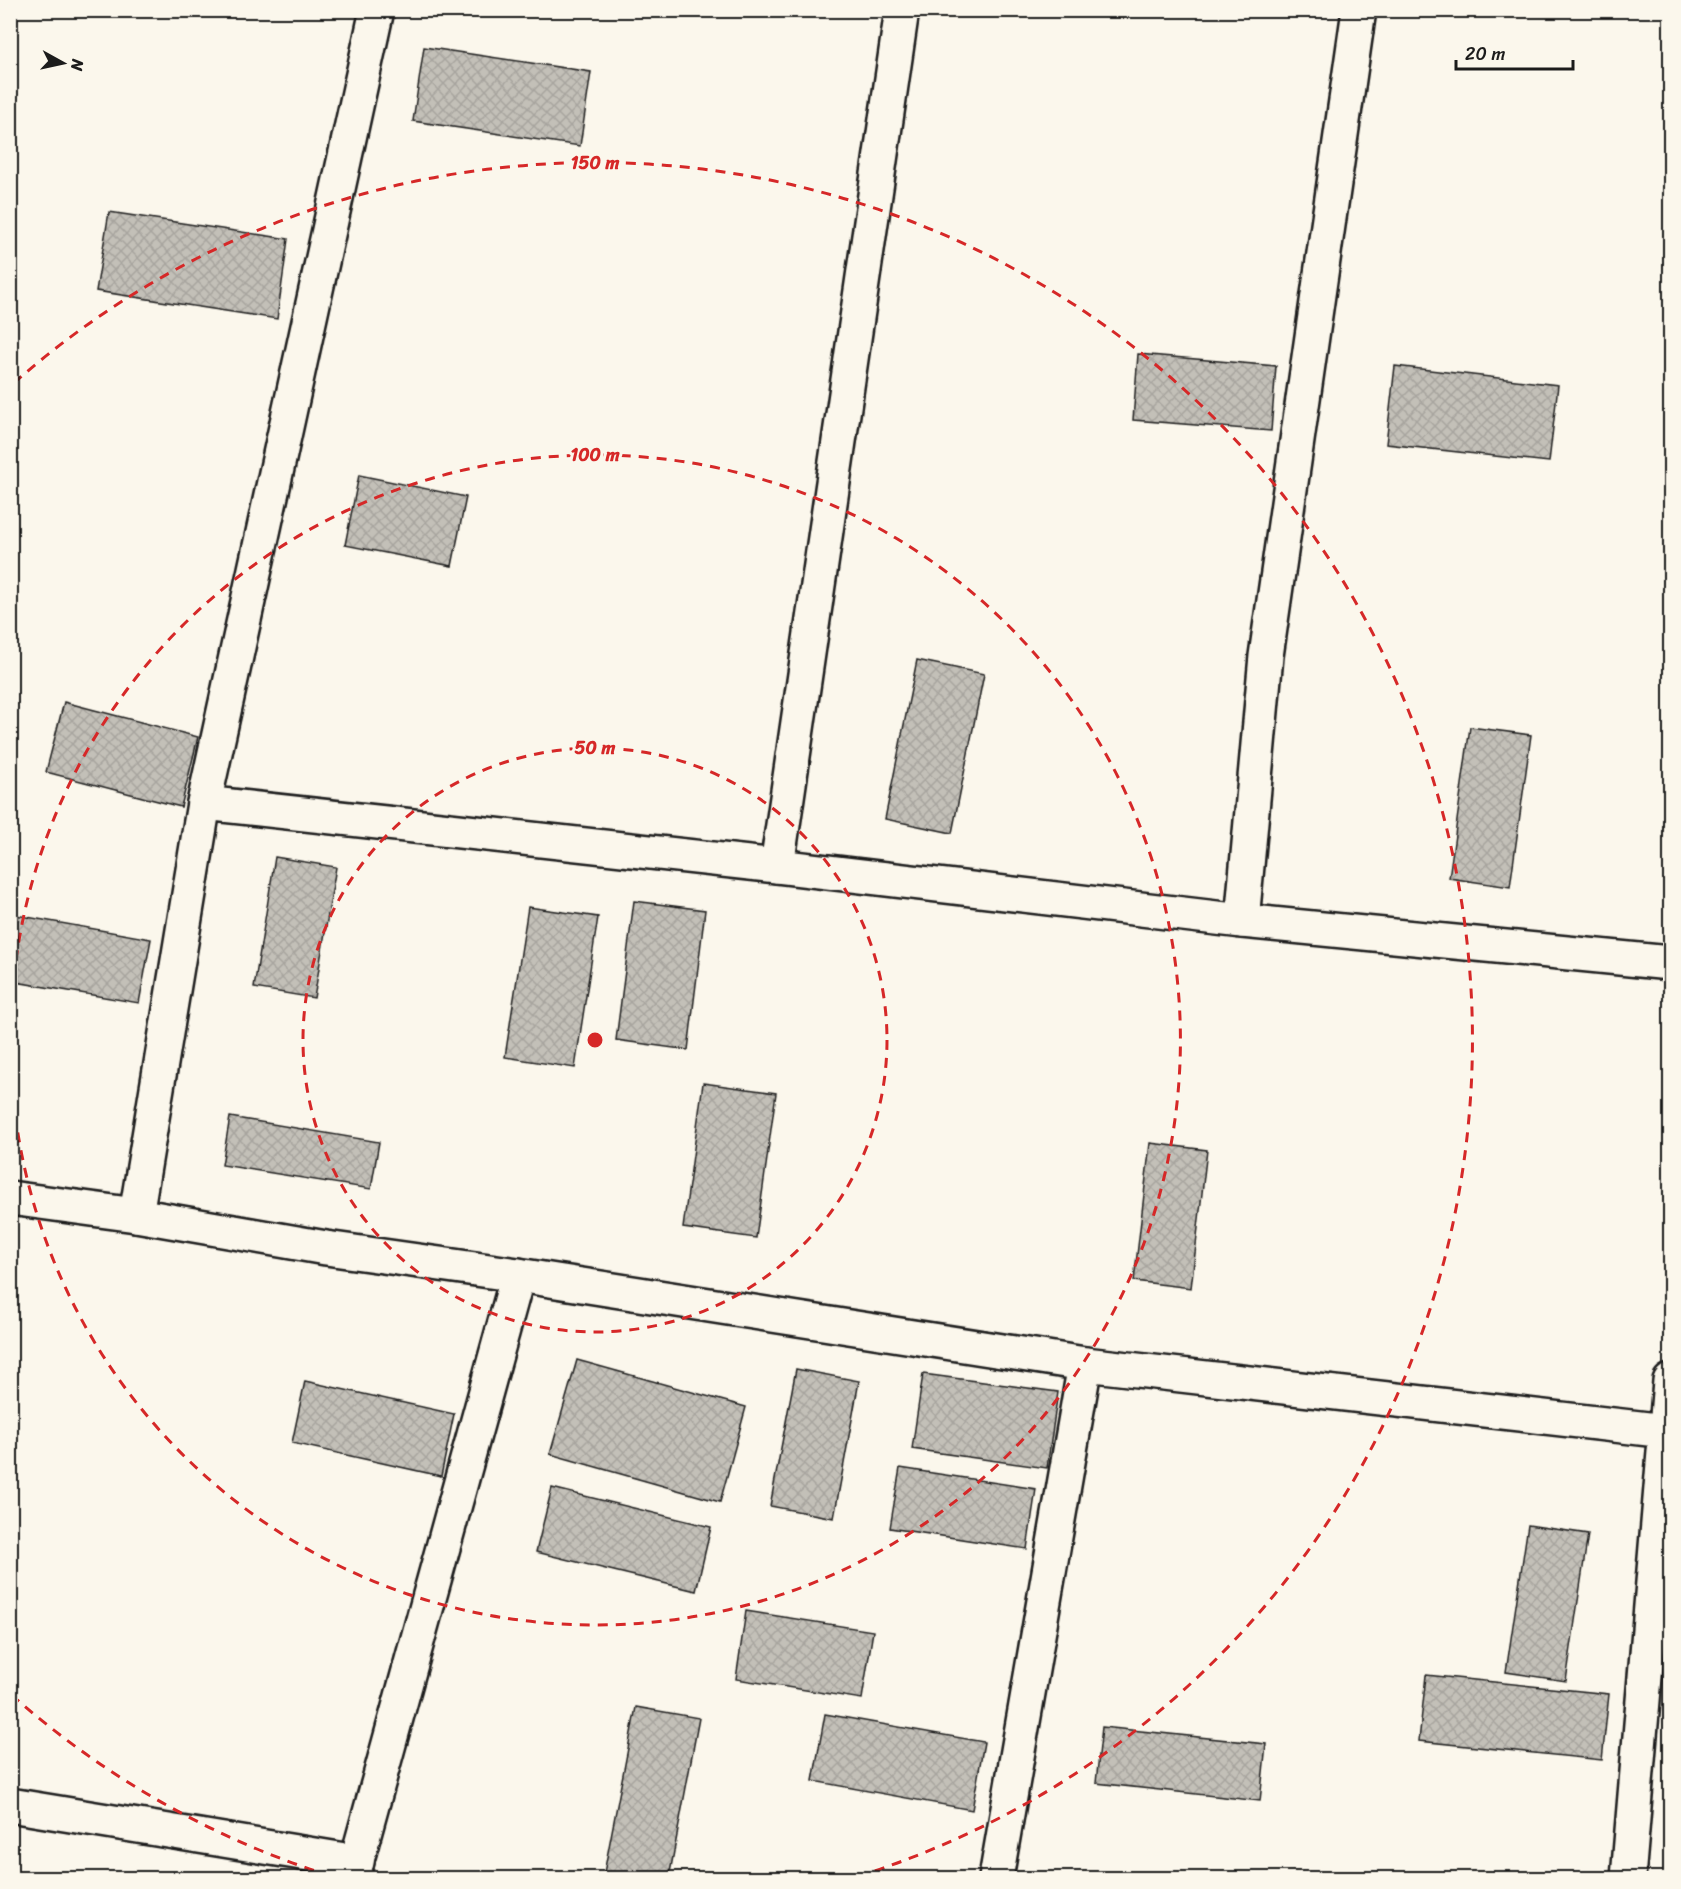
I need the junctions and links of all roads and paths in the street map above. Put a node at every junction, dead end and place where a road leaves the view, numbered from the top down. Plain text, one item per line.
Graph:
1 (377, 10) edge
2 (902, 10) edge
3 (1359, 10) edge
4 (204, 803) junction
5 (777, 866) junction
6 (1242, 921) junction
7 (1671, 963) edge
8 (10, 1198) edge
9 (136, 1215) junction
10 (518, 1275) junction
11 (1085, 1364) junction
12 (1671, 1381) edge
13 (1666, 1431) junction
14 (10, 1805) edge
15 (354, 1870) edge
16 (996, 1878) edge
17 (1628, 1878) edge

1 - 4 street
2 - 5 street
3 - 6 street
4 - 5 street
4 - 9 street
5 - 6 street
6 - 7 street
8 - 9 street
9 - 10 street
10 - 11 street
10 - 15 street
11 - 13 street
11 - 16 street
12 - 13 street
13 - 17 street
14 - 15 street

